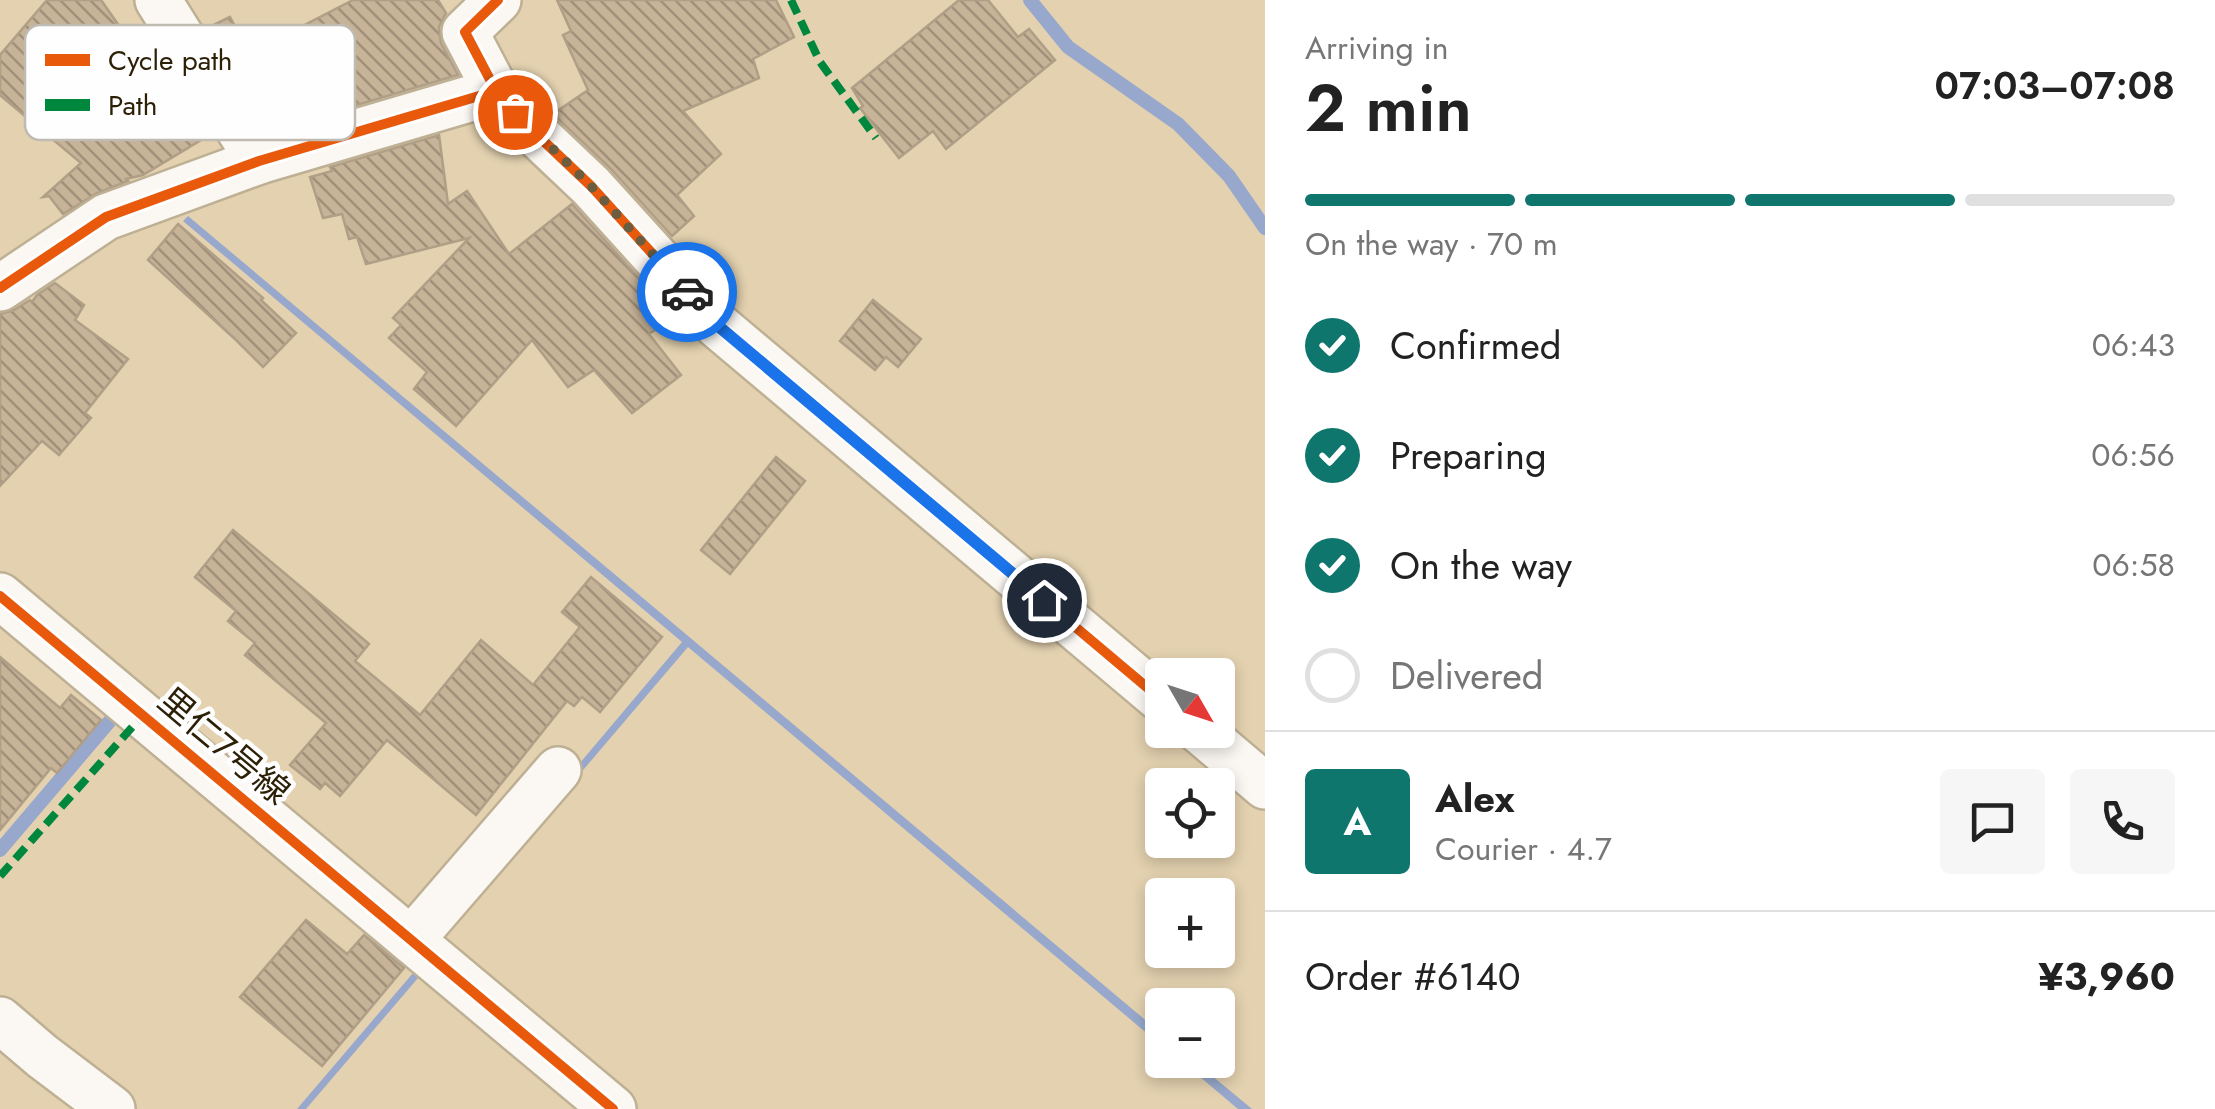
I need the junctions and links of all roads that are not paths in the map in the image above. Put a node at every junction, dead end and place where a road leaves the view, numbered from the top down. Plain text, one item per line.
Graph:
1 (158, 0) edge
2 (498, 0) edge
3 (454, 16) edge
4 (174, 25) edge
5 (496, 91) junction
6 (355, 133) edge
7 (247, 140) edge
8 (331, 140) edge
9 (260, 161) junction
10 (0, 288) edge
11 (0, 596) edge
12 (1145, 686) edge
13 (1220, 748) edge
14 (558, 770) dead end
15 (1265, 786) edge
16 (411, 940) junction
17 (0, 1020) edge
18 (112, 1109) edge
19 (613, 1109) edge

1 - 4 street
2 - 3 street
3 - 5 street
5 - 6 street
5 - 12 street
7 - 9 street
8 - 9 street
9 - 10 street
11 - 16 street, 里仁7号線
13 - 15 street
14 - 16 street
16 - 19 street, 里仁7号線
17 - 18 street

